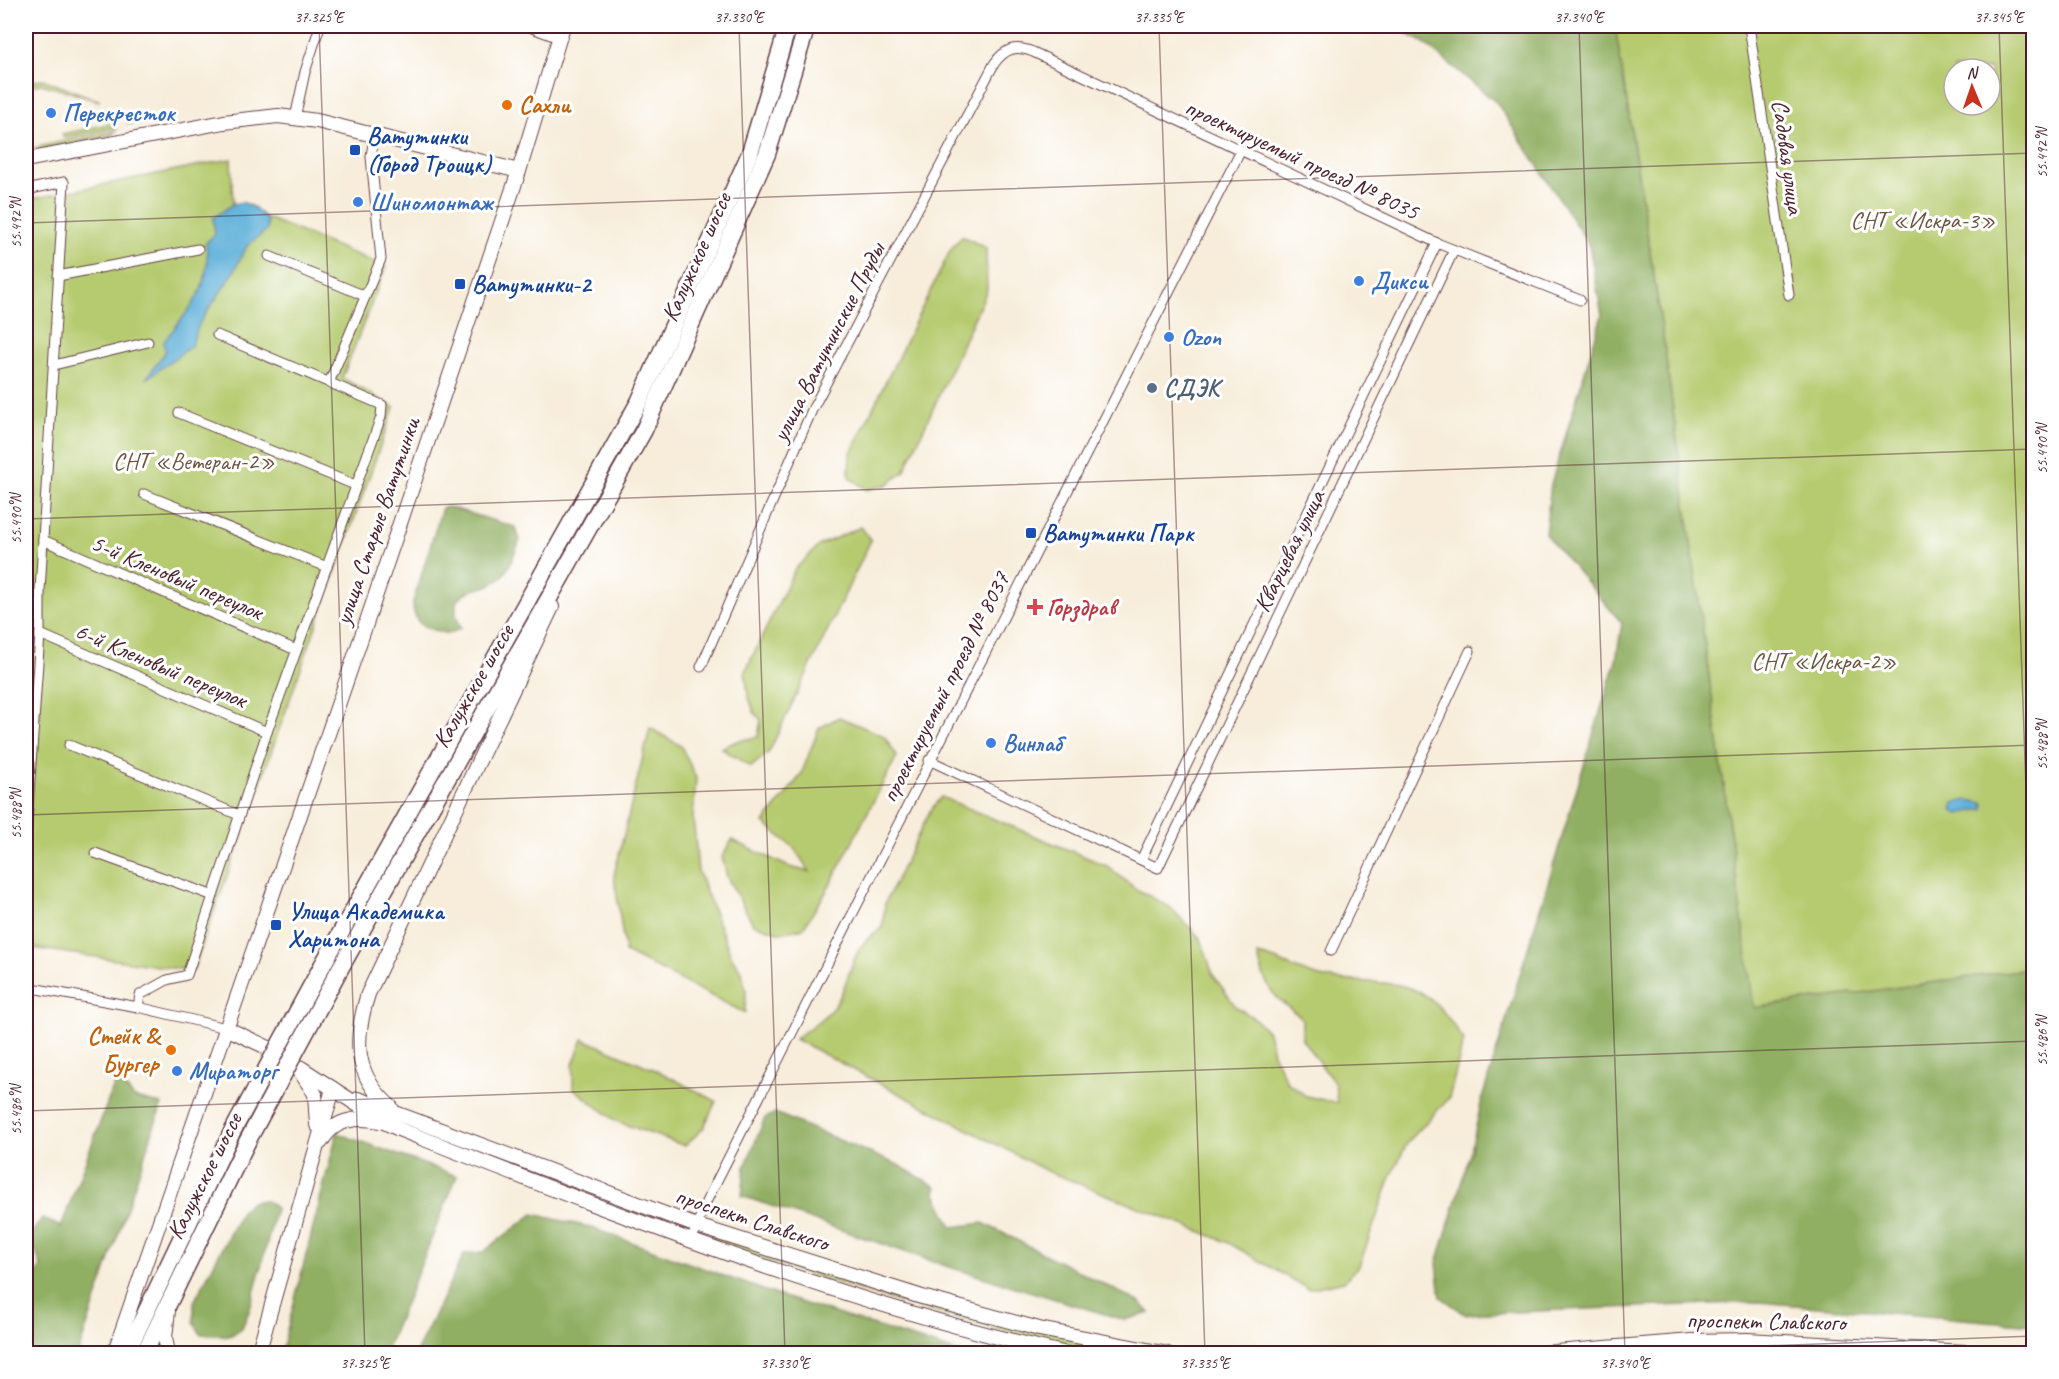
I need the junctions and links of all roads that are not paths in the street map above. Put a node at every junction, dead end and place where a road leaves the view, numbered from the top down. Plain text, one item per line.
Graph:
1 (320, 26) edge
2 (527, 26) edge
3 (788, 26) edge
4 (807, 26) edge
5 (1749, 26) edge
6 (561, 32) edge
7 (1011, 48) joint
8 (295, 118) junction
9 (374, 137) junction
10 (1240, 152) junction
11 (26, 160) edge
12 (519, 171) junction
13 (26, 190) edge
14 (1437, 243) junction
15 (198, 249) dead end
16 (1454, 250) junction
17 (269, 256) dead end
18 (58, 276) junction
19 (1789, 295) dead end
20 (365, 296) junction
21 (1580, 300) dead end
22 (217, 335) dead end
23 (148, 342) dead end
24 (54, 365) junction
25 (329, 383) junction
26 (179, 412) dead end
27 (355, 485) junction
28 (144, 494) dead end
29 (43, 540) junction
30 (575, 556) junction
31 (327, 567) junction
32 (40, 634) junction
33 (296, 650) junction
34 (1470, 651) dead end
35 (701, 667) dead end
36 (267, 732) junction
37 (69, 745) dead end
38 (929, 760) junction
39 (239, 815) junction
40 (26, 837) edge
41 (95, 853) dead end
42 (1141, 860) junction
43 (212, 895) junction
44 (1331, 951) dead end
45 (26, 987) edge
46 (138, 1007) junction
47 (225, 1028) junction
48 (293, 1063) junction
49 (333, 1089) junction
50 (400, 1114) junction
51 (384, 1122) junction
52 (314, 1155) junction
53 (697, 1226) junction
54 (691, 1242) junction
55 (170, 1296) junction
56 (114, 1353) edge
57 (126, 1353) edge
58 (144, 1353) edge
59 (168, 1353) edge
60 (258, 1353) edge
61 (1067, 1353) edge
62 (1168, 1353) edge
63 (1531, 1353) edge
64 (2001, 1353) edge

1 - 8 street
2 - 6 street
3 - 57 highway, Калужское шоссе, bridge
4 - 30 highway, Калужское шоссе
5 - 19 street, Садовая улица
6 - 12 main road, улица Старые Ватутинки
7 - 10 street, проектируемый проезд № 8035
7 - 35 street, улица Ватутинские Пруды
8 - 9 main road
8 - 11 main road
9 - 12 main road
9 - 20 street
10 - 14 street, проектируемый проезд № 8035
10 - 38 street, проектируемый проезд № 8037
12 - 47 main road, улица Старые Ватутинки
13 - 18 street
14 - 16 street, проектируемый проезд № 8035
14 - 42 street, Кварцевая улица
15 - 18 street
16 - 21 street, проектируемый проезд № 8035
16 - 42 street, Кварцевая улица
17 - 20 street
18 - 24 street
20 - 25 street
22 - 25 street
23 - 24 street
24 - 29 street
25 - 27 street
26 - 27 street
27 - 31 street
28 - 31 street
29 - 32 street
29 - 33 street, 5-й Кленовый переулок
30 - 50 main road
30 - 55 highway, Калужское шоссе, bridge
31 - 33 street
32 - 36 street, 6-й Кленовый переулок
32 - 40 street
33 - 36 street
34 - 44 street
36 - 39 street
37 - 39 street
38 - 42 street
38 - 53 street, проектируемый проезд № 8037
39 - 43 street
41 - 43 street
43 - 46 street
45 - 46 street
46 - 47 street
47 - 48 main road, проспект Славского
47 - 56 main road, Калужское шоссе
48 - 49 main road, проспект Славского
48 - 52 main road
49 - 50 main road, проспект Славского
49 - 51 main road, проспект Славского
49 - 52 main road
50 - 53 main road, проспект Славского
51 - 52 main road
51 - 54 main road, проспект Славского
52 - 60 main road
53 - 54 street, проектируемый проезд № 8037
53 - 62 main road, проспект Славского
54 - 61 main road, проспект Славского
55 - 58 highway, Калужское шоссе
55 - 59 main road
63 - 64 main road, проспект Славского

